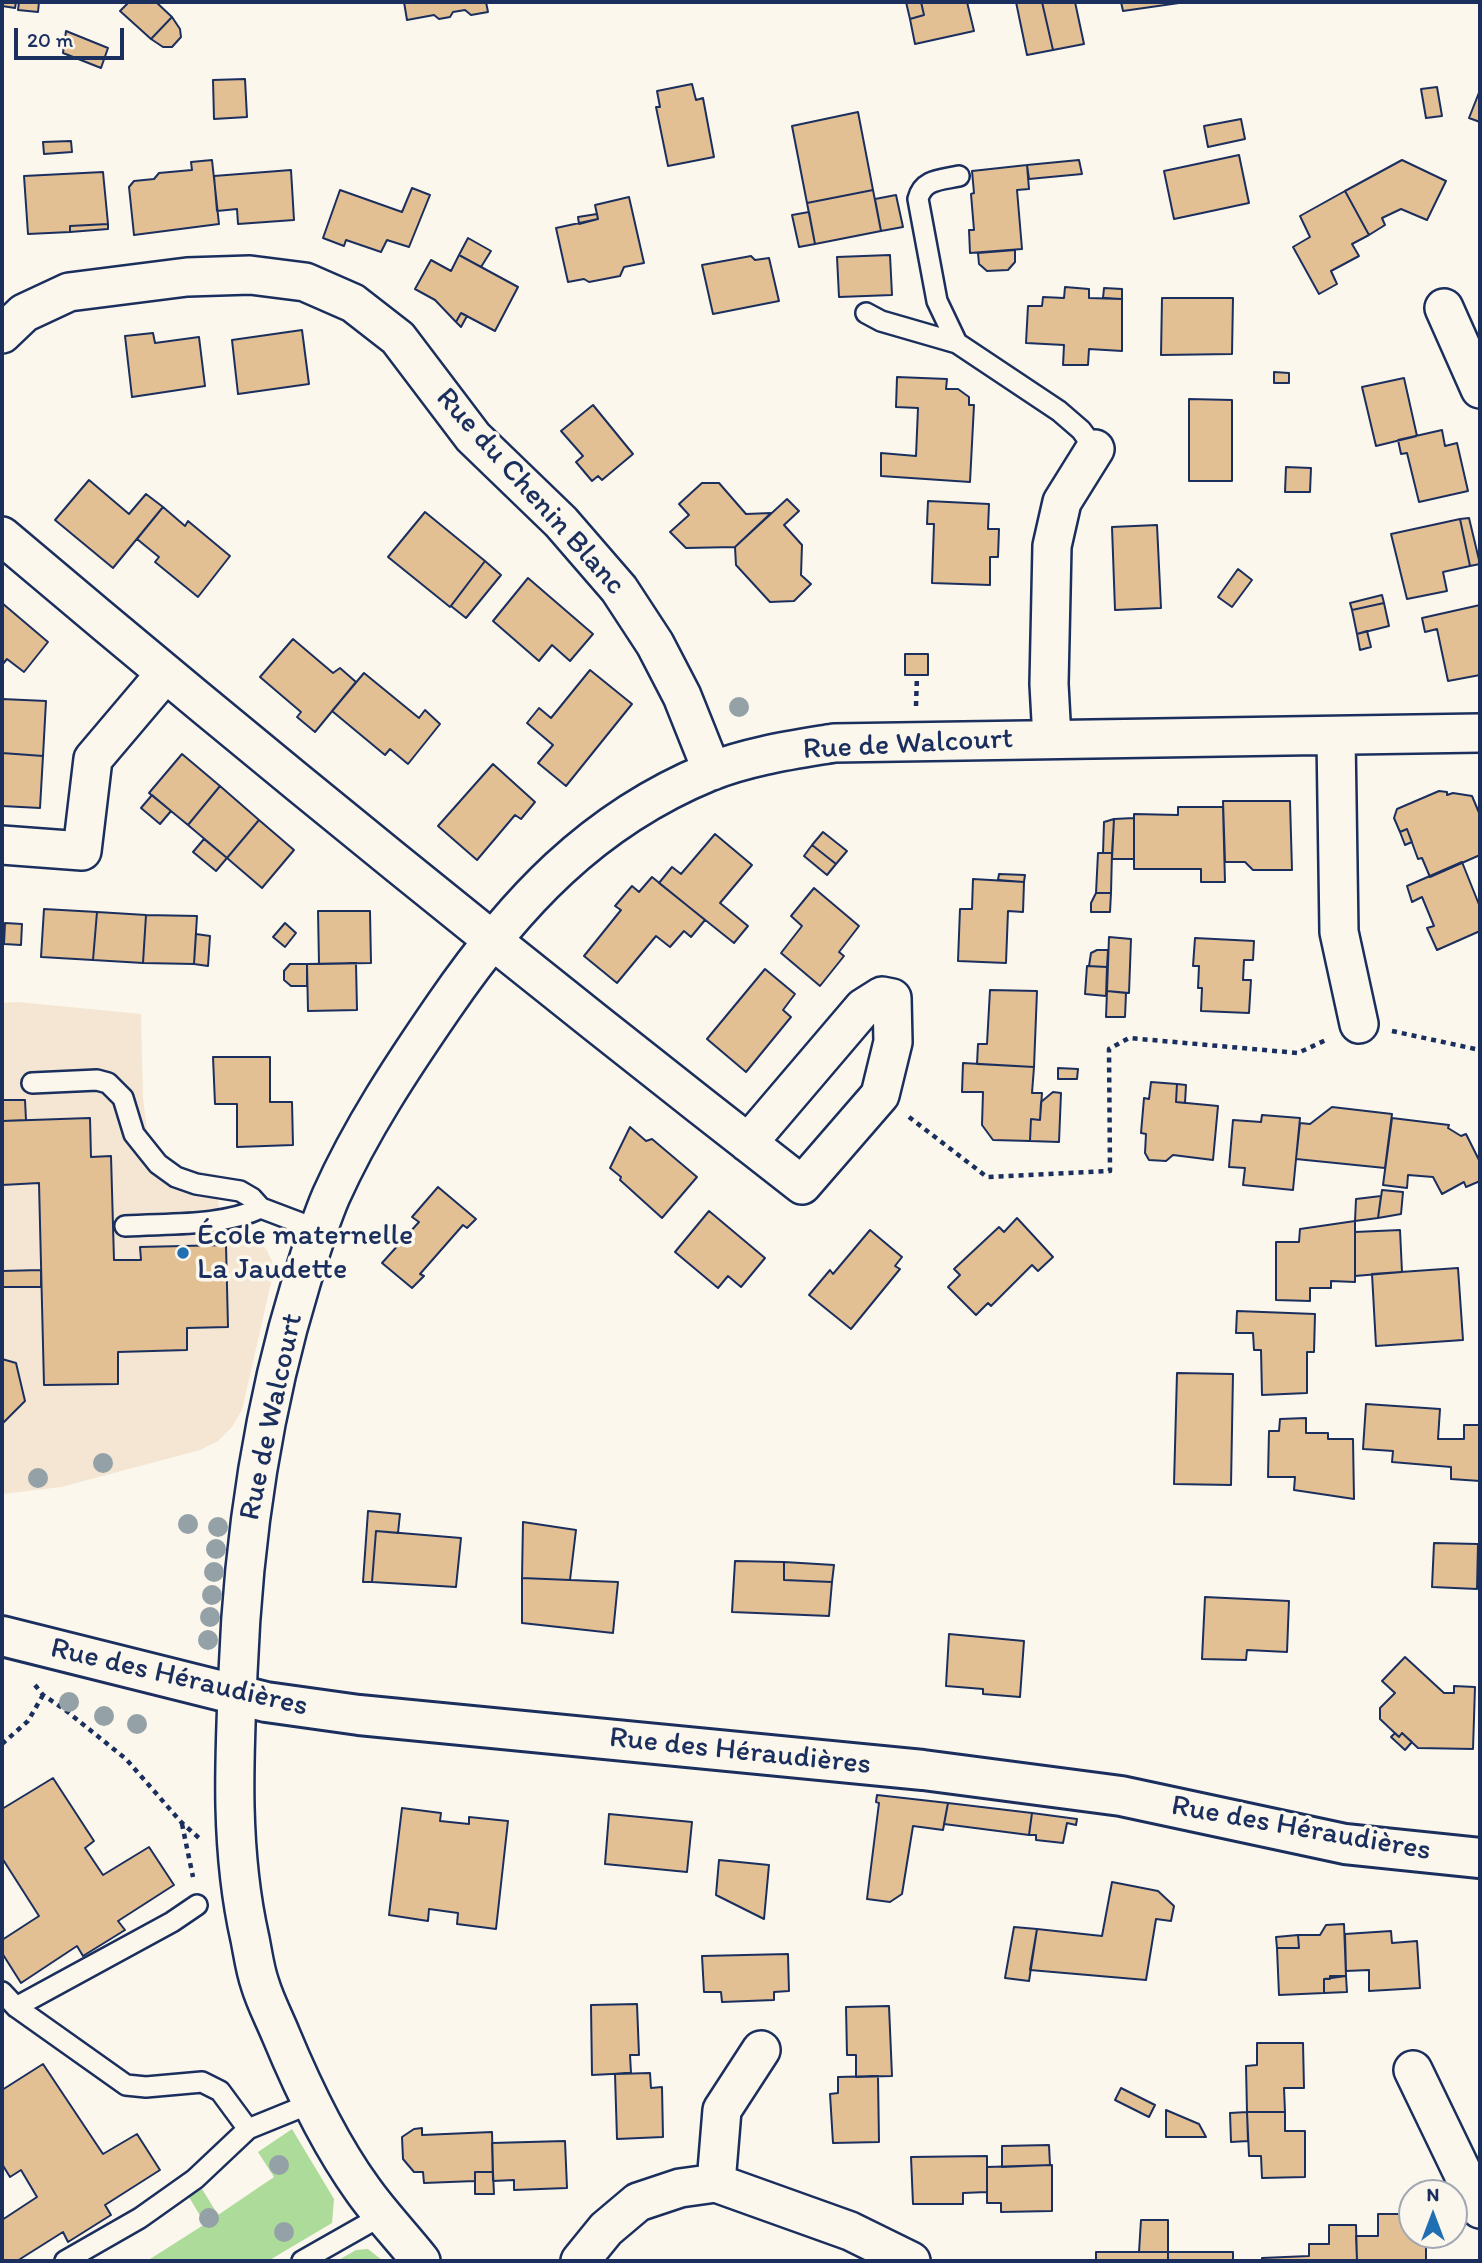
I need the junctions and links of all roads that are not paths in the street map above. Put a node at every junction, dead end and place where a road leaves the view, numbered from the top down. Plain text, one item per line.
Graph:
1 (959, 176) dead end
2 (1444, 308) dead end
3 (866, 313) dead end
4 (2, 334) edge
5 (957, 343) junction
6 (1480, 389) edge
7 (1095, 449) joint
8 (2, 536) edge
9 (165, 674) junction
10 (1480, 733) edge
11 (1336, 737) junction
12 (1052, 739) junction
13 (712, 771) junction
14 (2, 845) edge
15 (493, 940) junction
16 (1359, 1024) road end
17 (32, 1083) dead end
18 (748, 1143) junction
19 (261, 1208) junction
20 (125, 1226) dead end
21 (319, 1230) junction
22 (2, 1636) edge
23 (237, 1695) junction
24 (1480, 1858) edge
25 (198, 1905) road end
26 (2, 1992) edge
27 (16, 2007) junction
28 (761, 2050) dead end
29 (1413, 2070) dead end
30 (312, 2103) junction
31 (248, 2129) junction
32 (716, 2183) junction
33 (1480, 2209) edge
34 (383, 2215) junction
35 (65, 2261) edge
36 (302, 2261) edge
37 (421, 2261) edge
38 (580, 2261) edge
39 (911, 2261) edge

1 - 5 lane
2 - 6 street
3 - 5 lane
4 - 13 street, Rue du Chenin Blanc
5 - 7 lane
7 - 12 street, Rue de Walcourt
8 - 9 street
9 - 14 street
9 - 15 street
10 - 11 street, Rue de Walcourt
11 - 12 street, Rue de Walcourt
11 - 16 street
12 - 13 street, Rue de Walcourt
13 - 15 street, Rue de Walcourt
15 - 18 street
15 - 21 street, Rue de Walcourt
17 - 19 lane
18 - 18 street
19 - 20 lane
19 - 21 lane
21 - 23 street, Rue de Walcourt
22 - 23 street, Rue des Héraudières
23 - 24 street, Rue des Héraudières
23 - 30 street, Rue de Walcourt
25 - 27 lane
26 - 27 lane
27 - 31 lane
28 - 32 street
29 - 33 street
30 - 31 lane
30 - 34 street, Rue de Walcourt
31 - 35 lane
32 - 38 street
32 - 39 street
34 - 36 lane
34 - 37 street, Rue de Walcourt

